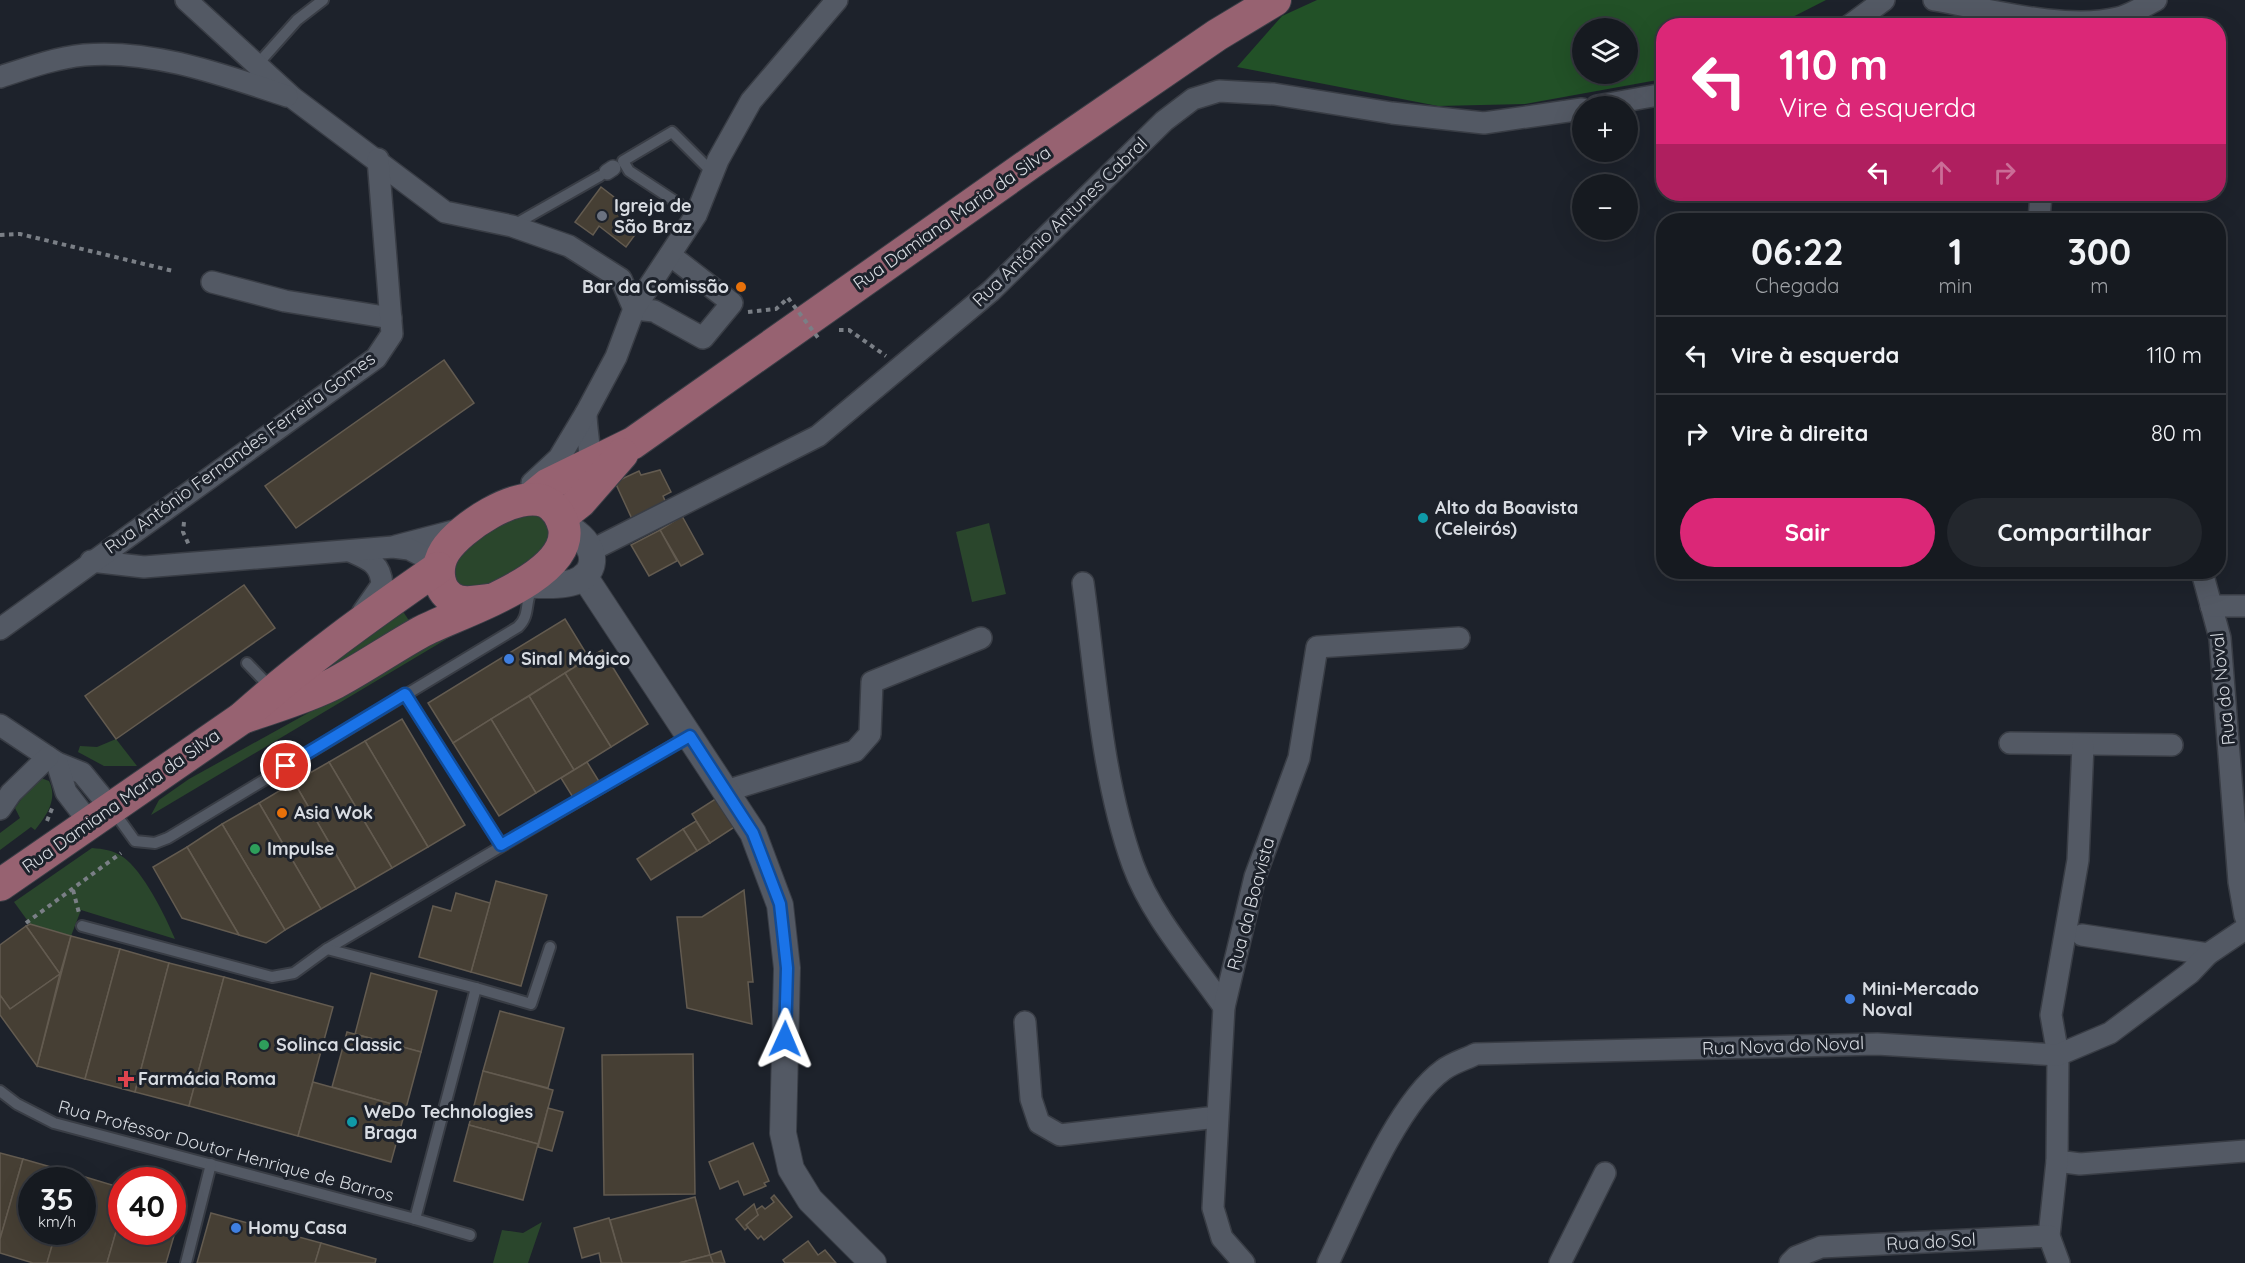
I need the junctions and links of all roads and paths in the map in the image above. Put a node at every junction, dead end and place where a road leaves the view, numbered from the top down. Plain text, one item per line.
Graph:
1 (323, 0) edge
2 (837, 0) edge
3 (1275, 0) edge
4 (1884, 0) edge
5 (1934, 0) edge
6 (2156, 0) edge
7 (187, 1) edge
8 (1860, 18) edge
9 (2029, 18) edge
10 (2116, 18) edge
11 (257, 65) junction
12 (0, 78) edge
13 (1656, 95) edge
14 (293, 98) junction
15 (1638, 98) edge
16 (1572, 110) edge
17 (378, 159) junction
18 (607, 172) dead end
19 (713, 173) junction
20 (696, 215) junction
21 (512, 226) junction
22 (0, 235) edge
23 (670, 255) junction
24 (173, 271) dead end
25 (212, 282) dead end
26 (634, 309) junction
27 (744, 312) dead end
28 (391, 318) junction
29 (831, 330) dead end
30 (825, 334) dead end
31 (901, 367) junction
32 (586, 413) junction
33 (633, 443) junction
34 (591, 462) junction
35 (522, 501) junction
36 (184, 522) dead end
37 (575, 526) junction
38 (468, 528) junction
39 (190, 546) dead end
40 (393, 546) junction
41 (347, 549) junction
42 (91, 561) junction
43 (438, 566) junction
44 (584, 576) junction
45 (2204, 579) edge
46 (1083, 583) dead end
47 (529, 585) junction
48 (489, 600) junction
49 (2211, 606) junction
50 (2245, 606) edge
51 (357, 624) junction
52 (0, 629) edge
53 (981, 638) dead end
54 (1459, 638) dead end
55 (247, 663) dead end
56 (284, 694) junction
57 (405, 694) junction
58 (0, 725) edge
59 (690, 736) junction
60 (2010, 744) dead end
61 (2083, 745) junction
62 (2172, 745) dead end
63 (53, 760) junction
64 (726, 791) junction
65 (0, 809) edge
66 (100, 815) junction
67 (501, 845) junction
68 (121, 854) dead end
69 (2242, 864) edge
70 (0, 885) edge
71 (73, 890) junction
72 (2245, 916) edge
73 (26, 923) dead end
74 (81, 926) joint
75 (2245, 929) edge
76 (2082, 935) dead end
77 (550, 947) dead end
78 (327, 949) junction
79 (2208, 954) junction
80 (476, 988) junction
81 (1224, 1006) junction
82 (1025, 1022) dead end
83 (2058, 1055) junction
84 (0, 1090) edge
85 (1217, 1117) junction
86 (2245, 1151) edge
87 (2057, 1161) junction
88 (211, 1164) junction
89 (1605, 1173) dead end
90 (415, 1220) junction
91 (470, 1235) dead end
92 (2049, 1236) junction
93 (186, 1263) edge
94 (873, 1263) edge
95 (1244, 1263) edge
96 (1328, 1263) edge
97 (1560, 1263) edge
98 (1790, 1263) edge
99 (2059, 1263) edge

1 - 11 lane
2 - 19 street
3 - 33 main road, Rua Damiana Maria da Silva
4 - 8 street
5 - 9 street
6 - 10 street
7 - 11 street
11 - 14 street
12 - 14 street
13 - 15 street
14 - 17 street
16 - 31 street, Rua António Antunes Cabral
17 - 21 street
17 - 28 street, Rua António Fernandes Ferreira Gomes
18 - 21 lane
19 - 20 street
19 - 20 lane
20 - 23 street
21 - 26 street
22 - 24 path
23 - 26 street
23 - 26 street
25 - 28 street
26 - 32 street
27 - 30 path, bridge
28 - 42 street, Rua António Fernandes Ferreira Gomes
29 - 31 path
31 - 37 street, Rua António Antunes Cabral
32 - 34 street
32 - 35 street
33 - 34 main road, Rua Damiana Maria da Silva
33 - 37 main road, Rua Damiana Maria da Silva
34 - 35 main road, Rua Damiana Maria da Silva
34 - 37 street
35 - 37 main road
35 - 38 main road, Rua Damiana Maria da Silva
36 - 39 path
37 - 44 street
37 - 47 main road, Rua Damiana Maria da Silva
38 - 40 street
38 - 43 main road, Rua Damiana Maria da Silva
40 - 41 street
40 - 43 street
41 - 42 street
41 - 51 street
42 - 52 street, Rua António Fernandes Ferreira Gomes
43 - 48 main road, Rua Damiana Maria da Silva
43 - 51 main road, Rua Damiana Maria da Silva
44 - 47 street
44 - 59 street
45 - 49 street, Rua do Noval
46 - 81 street
47 - 48 main road, Rua Damiana Maria da Silva
47 - 57 lane
48 - 56 main road, Rua Damiana Maria da Silva
49 - 50 street
49 - 69 street, Rua do Noval
51 - 56 main road, Rua Damiana Maria da Silva
53 - 64 street
54 - 81 street, Rua da Boavista
55 - 56 lane
56 - 66 main road, Rua Damiana Maria da Silva
57 - 66 lane
57 - 67 lane
58 - 63 street
59 - 64 street
59 - 67 lane
60 - 61 street
61 - 62 street
61 - 83 street
63 - 65 street
63 - 66 street
64 - 94 street
66 - 70 main road, Rua Damiana Maria da Silva
67 - 78 lane
68 - 71 path
69 - 72 street, Rua do Noval
71 - 73 path
71 - 74 path
74 - 78 lane
75 - 79 street
76 - 79 street
77 - 80 lane
78 - 80 lane
79 - 83 street
80 - 90 lane, Rua Professor Doutor Henrique de Barros
81 - 85 street, Rua da Boavista
82 - 85 street
83 - 87 street
83 - 96 street, Rua Nova do Noval
84 - 88 lane, Rua Professor Doutor Henrique de Barros
85 - 95 street, Rua da Boavista
86 - 87 street
87 - 92 street
88 - 90 lane, Rua Professor Doutor Henrique de Barros
88 - 93 lane
89 - 97 street
90 - 91 lane, Rua Professor Doutor Henrique de Barros
92 - 98 street, Rua do Sol
92 - 99 street

